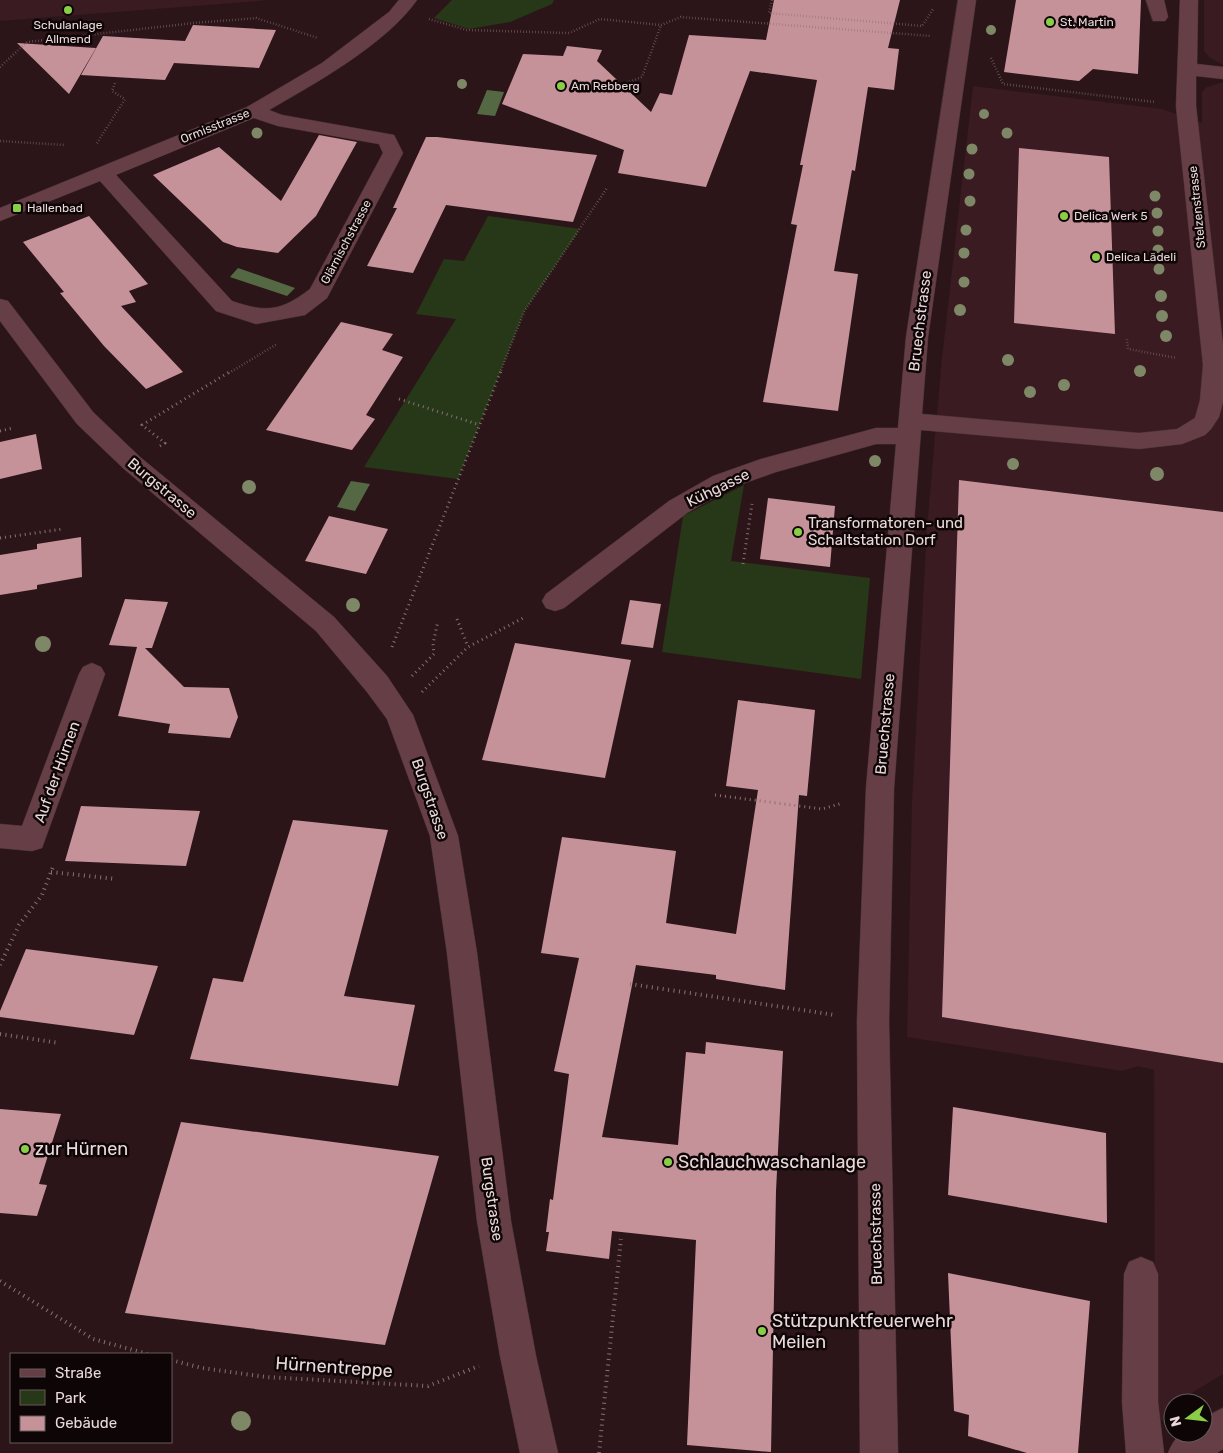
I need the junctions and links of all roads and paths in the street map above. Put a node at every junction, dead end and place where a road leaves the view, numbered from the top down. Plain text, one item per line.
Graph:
1 (772, 0) edge
2 (967, 0) edge
3 (1189, 0) edge
4 (404, 5) edge
5 (935, 7) dead end
6 (660, 25) junction
7 (934, 36) dead end
8 (326, 41) dead end
9 (988, 50) dead end
10 (0, 67) edge
11 (1188, 69) junction
12 (1223, 73) edge
13 (115, 83) dead end
14 (613, 88) dead end
15 (1157, 102) dead end
16 (254, 110) junction
17 (0, 141) edge
18 (65, 145) dead end
19 (94, 148) dead end
20 (102, 172) junction
21 (607, 188) dead end
22 (0, 215) edge
23 (0, 306) edge
24 (297, 310) junction
25 (1127, 339) dead end
26 (1176, 358) dead end
27 (399, 399) dead end
28 (1208, 413) joint
29 (480, 425) junction
30 (13, 428) dead end
31 (909, 429) junction
32 (0, 432) edge
33 (165, 443) dead end
34 (758, 468) junction
35 (63, 529) dead end
36 (0, 538) edge
37 (744, 564) dead end
38 (555, 601) joint
39 (457, 619) dead end
40 (438, 621) dead end
41 (468, 647) junction
42 (424, 665) dead end
43 (92, 674) dead end
44 (377, 684) junction
45 (416, 698) dead end
46 (715, 795) dead end
47 (847, 801) dead end
48 (0, 836) edge
49 (32, 839) junction
50 (51, 872) junction
51 (116, 879) dead end
52 (0, 965) edge
53 (630, 984) dead end
54 (844, 1016) dead end
55 (0, 1034) edge
56 (59, 1042) dead end
57 (621, 1239) dead end
58 (1141, 1274) dead end
59 (0, 1280) edge
60 (144, 1353) edge
61 (172, 1360) edge
62 (486, 1364) dead end
63 (1223, 1426) edge
64 (539, 1453) edge
65 (599, 1453) edge
66 (879, 1453) edge
67 (1145, 1453) edge
68 (1187, 1453) edge

1 - 5 path
2 - 31 street, Bruechstrasse
3 - 11 street, Stelzenstrasse
4 - 6 path
4 - 16 street, Ormisstrasse
6 - 7 path
6 - 14 path
8 - 10 path
9 - 15 path
11 - 12 street
11 - 28 street, Stelzenstrasse
13 - 19 path
16 - 20 street, Ormisstrasse
16 - 24 street, Glärnischstrasse
17 - 18 path
20 - 22 street, Ormisstrasse
20 - 24 street, Glärnischstrasse
21 - 29 path
23 - 44 street, Burgstrasse
24 - 33 path
25 - 26 path
27 - 29 path
28 - 31 street, Kühgasse
29 - 44 path
30 - 32 path
31 - 34 street, Kühgasse
31 - 66 street, Bruechstrasse
34 - 37 path
34 - 38 street, Kühgasse
35 - 36 path
38 - 41 path
39 - 41 path
40 - 42 path
41 - 45 path
43 - 49 street, Auf der Hürnen
44 - 64 street, Burgstrasse
46 - 47 path
48 - 49 street, Auf der Hürnen
49 - 50 path
50 - 51 path
50 - 52 path
53 - 54 path
55 - 56 path
57 - 65 path
58 - 67 street
59 - 60 path
61 - 62 path, Hürnentreppe
63 - 68 street

